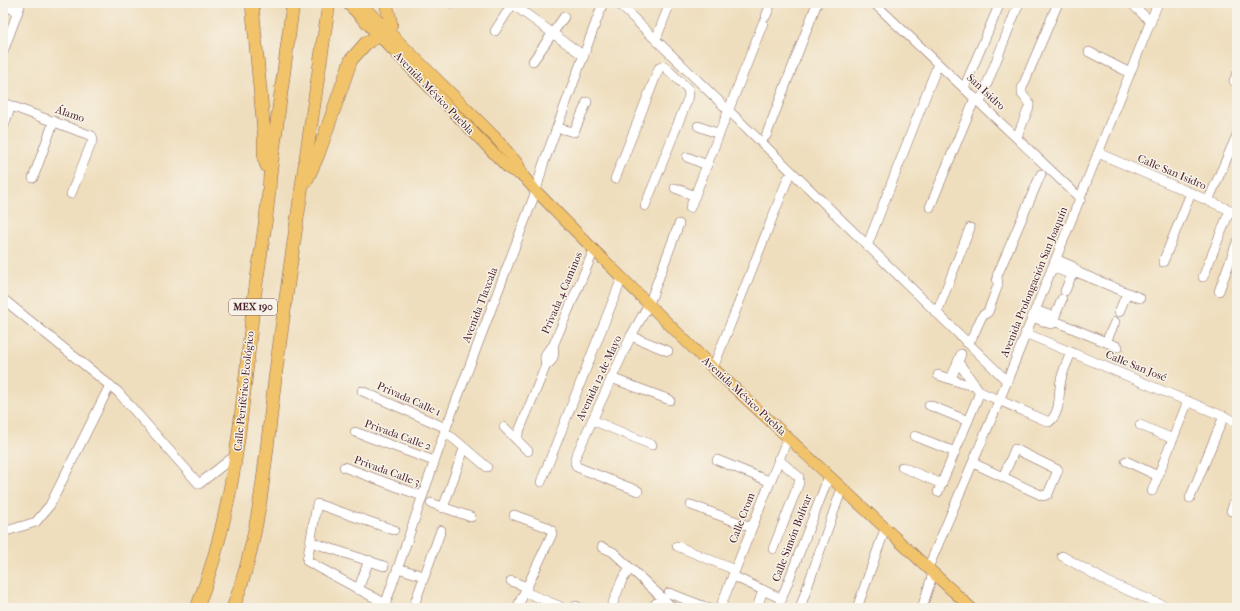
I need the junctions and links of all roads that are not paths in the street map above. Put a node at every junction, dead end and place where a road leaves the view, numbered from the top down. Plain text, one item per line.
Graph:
1 (252, 3) edge
2 (293, 3) edge
3 (329, 3) edge
4 (348, 3) edge
5 (360, 3) edge
6 (386, 3) edge
7 (512, 3) edge
8 (670, 3) edge
9 (771, 3) edge
10 (817, 3) edge
11 (874, 3) edge
12 (1000, 3) edge
13 (1019, 3) edge
14 (1058, 3) edge
15 (1131, 3) edge
16 (1158, 3) edge
17 (3, 6) edge
18 (600, 6) edge
19 (621, 6) edge
20 (19, 7) edge
21 (564, 17) dead end
22 (1151, 22) junction
23 (495, 31) dead end
24 (384, 34) junction
25 (554, 34) junction
26 (656, 39) junction
27 (3, 52) edge
28 (1088, 52) dead end
29 (584, 56) junction
30 (533, 61) dead end
31 (938, 64) junction
32 (683, 66) junction
33 (1130, 73) junction
34 (675, 76) junction
35 (964, 88) junction
36 (978, 100) junction
37 (587, 102) dead end
38 (7, 104) edge
39 (728, 110) junction
40 (54, 121) junction
41 (698, 126) dead end
42 (3, 128) edge
43 (558, 128) junction
44 (719, 134) junction
45 (1237, 135) edge
46 (766, 136) dead end
47 (1016, 138) junction
48 (1098, 153) junction
49 (687, 157) dead end
50 (707, 164) junction
51 (1041, 174) dead end
52 (270, 175) junction
53 (32, 178) dead end
54 (788, 178) dead end
55 (615, 179) dead end
56 (675, 188) dead end
57 (536, 191) junction
58 (1191, 193) junction
59 (71, 194) dead end
60 (300, 195) junction
61 (695, 196) junction
62 (1081, 199) junction
63 (1208, 201) junction
64 (645, 206) dead end
65 (930, 207) dead end
66 (690, 208) dead end
67 (1233, 212) edge
68 (679, 224) dead end
69 (970, 228) dead end
70 (1237, 242) edge
71 (867, 246) junction
72 (594, 250) junction
73 (1163, 262) dead end
74 (1054, 263) junction
75 (1075, 272) junction
76 (1203, 277) dead end
77 (622, 278) junction
78 (1219, 291) dead end
79 (1127, 293) junction
80 (1140, 298) dead end
81 (3, 299) edge
82 (649, 304) junction
83 (935, 312) junction
84 (1119, 312) dead end
85 (1034, 313) junction
86 (1054, 321) junction
87 (1115, 322) dead end
88 (1025, 333) junction
89 (631, 336) junction
90 (966, 342) junction
91 (1106, 342) junction
92 (1118, 347) dead end
93 (668, 351) dead end
94 (1071, 352) junction
95 (713, 368) junction
96 (938, 375) dead end
97 (611, 378) junction
98 (951, 380) junction
99 (1007, 381) junction
100 (110, 385) junction
101 (977, 388) junction
102 (362, 392) dead end
103 (670, 400) dead end
104 (999, 401) junction
105 (1188, 401) junction
106 (928, 405) dead end
107 (1224, 416) junction
108 (592, 420) junction
109 (968, 421) junction
110 (1237, 422) edge
111 (1140, 425) dead end
112 (504, 427) dead end
113 (445, 431) junction
114 (355, 432) dead end
115 (915, 436) dead end
116 (788, 437) junction
117 (516, 439) junction
118 (1173, 439) junction
119 (652, 445) dead end
120 (464, 449) junction
121 (528, 451) dead end
122 (955, 452) junction
123 (237, 454) junction
124 (778, 459) junction
125 (717, 460) dead end
126 (434, 461) junction
127 (1126, 461) dead end
128 (973, 463) junction
129 (902, 466) dead end
130 (344, 467) dead end
131 (487, 467) dead end
132 (829, 476) junction
133 (1158, 476) junction
134 (1003, 477) junction
135 (769, 481) junction
136 (541, 482) dead end
137 (842, 488) junction
138 (1152, 490) dead end
139 (638, 491) dead end
140 (1237, 495) edge
141 (422, 496) junction
142 (1190, 498) dead end
143 (431, 503) dead end
144 (691, 506) dead end
145 (443, 508) junction
146 (1231, 511) dead end
147 (514, 515) dead end
148 (471, 517) dead end
149 (752, 527) junction
150 (886, 529) junction
151 (394, 530) dead end
152 (441, 530) dead end
153 (3, 532) edge
154 (311, 542) junction
155 (677, 546) dead end
156 (602, 547) dead end
157 (773, 549) dead end
158 (1062, 556) dead end
159 (369, 560) junction
160 (384, 566) dead end
161 (402, 569) junction
162 (630, 569) junction
163 (930, 570) junction
164 (734, 573) junction
165 (423, 576) junction
166 (511, 581) dead end
167 (526, 589) junction
168 (358, 590) junction
169 (763, 590) junction
170 (669, 593) dead end
171 (780, 604) edge
172 (385, 606) edge
173 (558, 606) dead end
174 (966, 606) edge
175 (197, 608) edge
176 (233, 608) edge
177 (413, 608) edge
178 (517, 608) edge
179 (611, 608) edge
180 (673, 608) edge
181 (708, 608) edge
182 (720, 608) edge
183 (757, 608) edge
184 (800, 608) edge
185 (857, 608) edge
186 (922, 608) edge
187 (1169, 608) edge

1 - 52 highway
2 - 52 highway, Calle Periférico Ecológico / MEX 190
3 - 60 highway, MEX 190
4 - 24 main road, Avenida México Puebla
5 - 24 main road, Avenida México Puebla
6 - 24 highway
7 - 23 street
7 - 25 street
8 - 26 street
9 - 39 street
10 - 46 street
11 - 31 street, San Isidro
12 - 35 street
13 - 36 street
14 - 47 street
15 - 22 street
16 - 22 street, Avenida Prolongación San Joaquín
17 - 20 street
18 - 29 street, Avenida Tlaxcala
19 - 26 street
20 - 27 street
21 - 25 street
22 - 33 street, Avenida Prolongación San Joaquín
24 - 57 main road, Avenida México Puebla
24 - 60 highway
25 - 29 street
25 - 30 street
26 - 32 street
28 - 33 street
29 - 43 street, Avenida Tlaxcala
31 - 35 street, San Isidro
31 - 71 street
32 - 34 street
32 - 39 street
33 - 48 street, Avenida Prolongación San Joaquín
34 - 55 street
34 - 64 street
35 - 36 street, San Isidro
36 - 47 street, San Isidro
36 - 65 street
37 - 43 street
38 - 40 street, Álamo
38 - 42 street
39 - 44 street
39 - 71 street
40 - 53 street
40 - 59 street, Álamo
41 - 44 street
43 - 57 street, Avenida Tlaxcala
44 - 50 street
45 - 63 street
47 - 62 street, San Isidro
48 - 58 street, Calle San Isidro
48 - 62 street, Avenida Prolongación San Joaquín
49 - 50 street
50 - 61 street
51 - 90 street
52 - 123 highway, Calle Periférico Ecológico / MEX 190
54 - 95 street
56 - 61 street
57 - 72 main road, Avenida México Puebla
57 - 113 street, Avenida Tlaxcala
58 - 63 street, Calle San Isidro
58 - 73 street
60 - 176 highway, MEX 190
61 - 66 street
62 - 74 street, Avenida Prolongación San Joaquín
63 - 67 street, Calle San Isidro
67 - 76 street
68 - 82 street, Avenida 12 de Mayo
69 - 83 street
70 - 78 street
71 - 83 street
72 - 77 main road, Avenida México Puebla
72 - 117 street, Privada 4 Caminos
74 - 75 street
74 - 85 street, Avenida Prolongación San Joaquín
75 - 79 street
75 - 86 street
77 - 82 main road, Avenida México Puebla
77 - 136 street
79 - 80 street
79 - 84 street
81 - 100 street
82 - 89 street, Avenida 12 de Mayo
82 - 95 main road, Avenida México Puebla
83 - 90 street
85 - 86 street
85 - 88 street, Avenida Prolongación San Joaquín
86 - 91 street
87 - 91 street
88 - 94 street, Calle San José
88 - 99 street, Avenida Prolongación San Joaquín
89 - 93 street
89 - 97 street, Avenida 12 de Mayo
90 - 99 street
91 - 92 street
94 - 104 street
94 - 105 street, Calle San José
95 - 116 main road, Avenida México Puebla
96 - 98 street
97 - 103 street
97 - 108 street, Avenida 12 de Mayo
98 - 101 street
98 - 101 street
99 - 104 street, Avenida Prolongación San Joaquín
100 - 123 street
100 - 153 street
101 - 104 street
101 - 109 street
102 - 113 street, Privada Calle 1
104 - 128 street, Avenida Prolongación San Joaquín
105 - 107 street, Calle San José
105 - 118 street
106 - 109 street
107 - 110 street, Calle San José
107 - 142 street
108 - 119 street
108 - 139 street, Avenida 12 de Mayo
109 - 122 street
111 - 118 street
112 - 117 street
113 - 120 street, Privada Calle 1
113 - 126 street, Avenida Tlaxcala
114 - 126 street, Privada Calle 2
115 - 122 street
116 - 124 street, Calle Crom
116 - 132 main road, Avenida México Puebla
117 - 121 street
118 - 133 street
120 - 131 street, Privada Calle 1
120 - 145 street
122 - 129 street
123 - 175 highway, Calle Periférico Ecológico / MEX 190
124 - 135 street, Calle Crom
124 - 157 street
125 - 135 street
126 - 141 street, Avenida Tlaxcala
127 - 133 street
128 - 134 street
128 - 163 street, Avenida Prolongación San Joaquín
130 - 141 street, Privada Calle 3
132 - 137 main road, Avenida México Puebla
132 - 171 street, Calle Simón Bolívar
133 - 138 street
134 - 134 street
135 - 149 street, Calle Crom
137 - 150 main road, Avenida México Puebla
137 - 184 street
140 - 146 street
141 - 161 street, Avenida Tlaxcala
143 - 145 street
144 - 149 street
145 - 148 street
147 - 167 street
149 - 164 street, Calle Crom
150 - 163 main road, Avenida México Puebla
150 - 185 street
151 - 154 street
152 - 165 street
154 - 159 street
154 - 168 street
155 - 164 street
156 - 162 street
158 - 187 street
159 - 160 street
159 - 168 street
161 - 165 street
161 - 172 street, Avenida Tlaxcala
162 - 179 street
162 - 180 street
163 - 174 main road, Avenida México Puebla
163 - 186 street, Avenida Prolongación San Joaquín
164 - 169 street
164 - 182 street, Calle Crom
165 - 177 street
166 - 167 street
167 - 173 street
167 - 178 street
168 - 172 street
169 - 171 street
169 - 183 street
170 - 181 street

